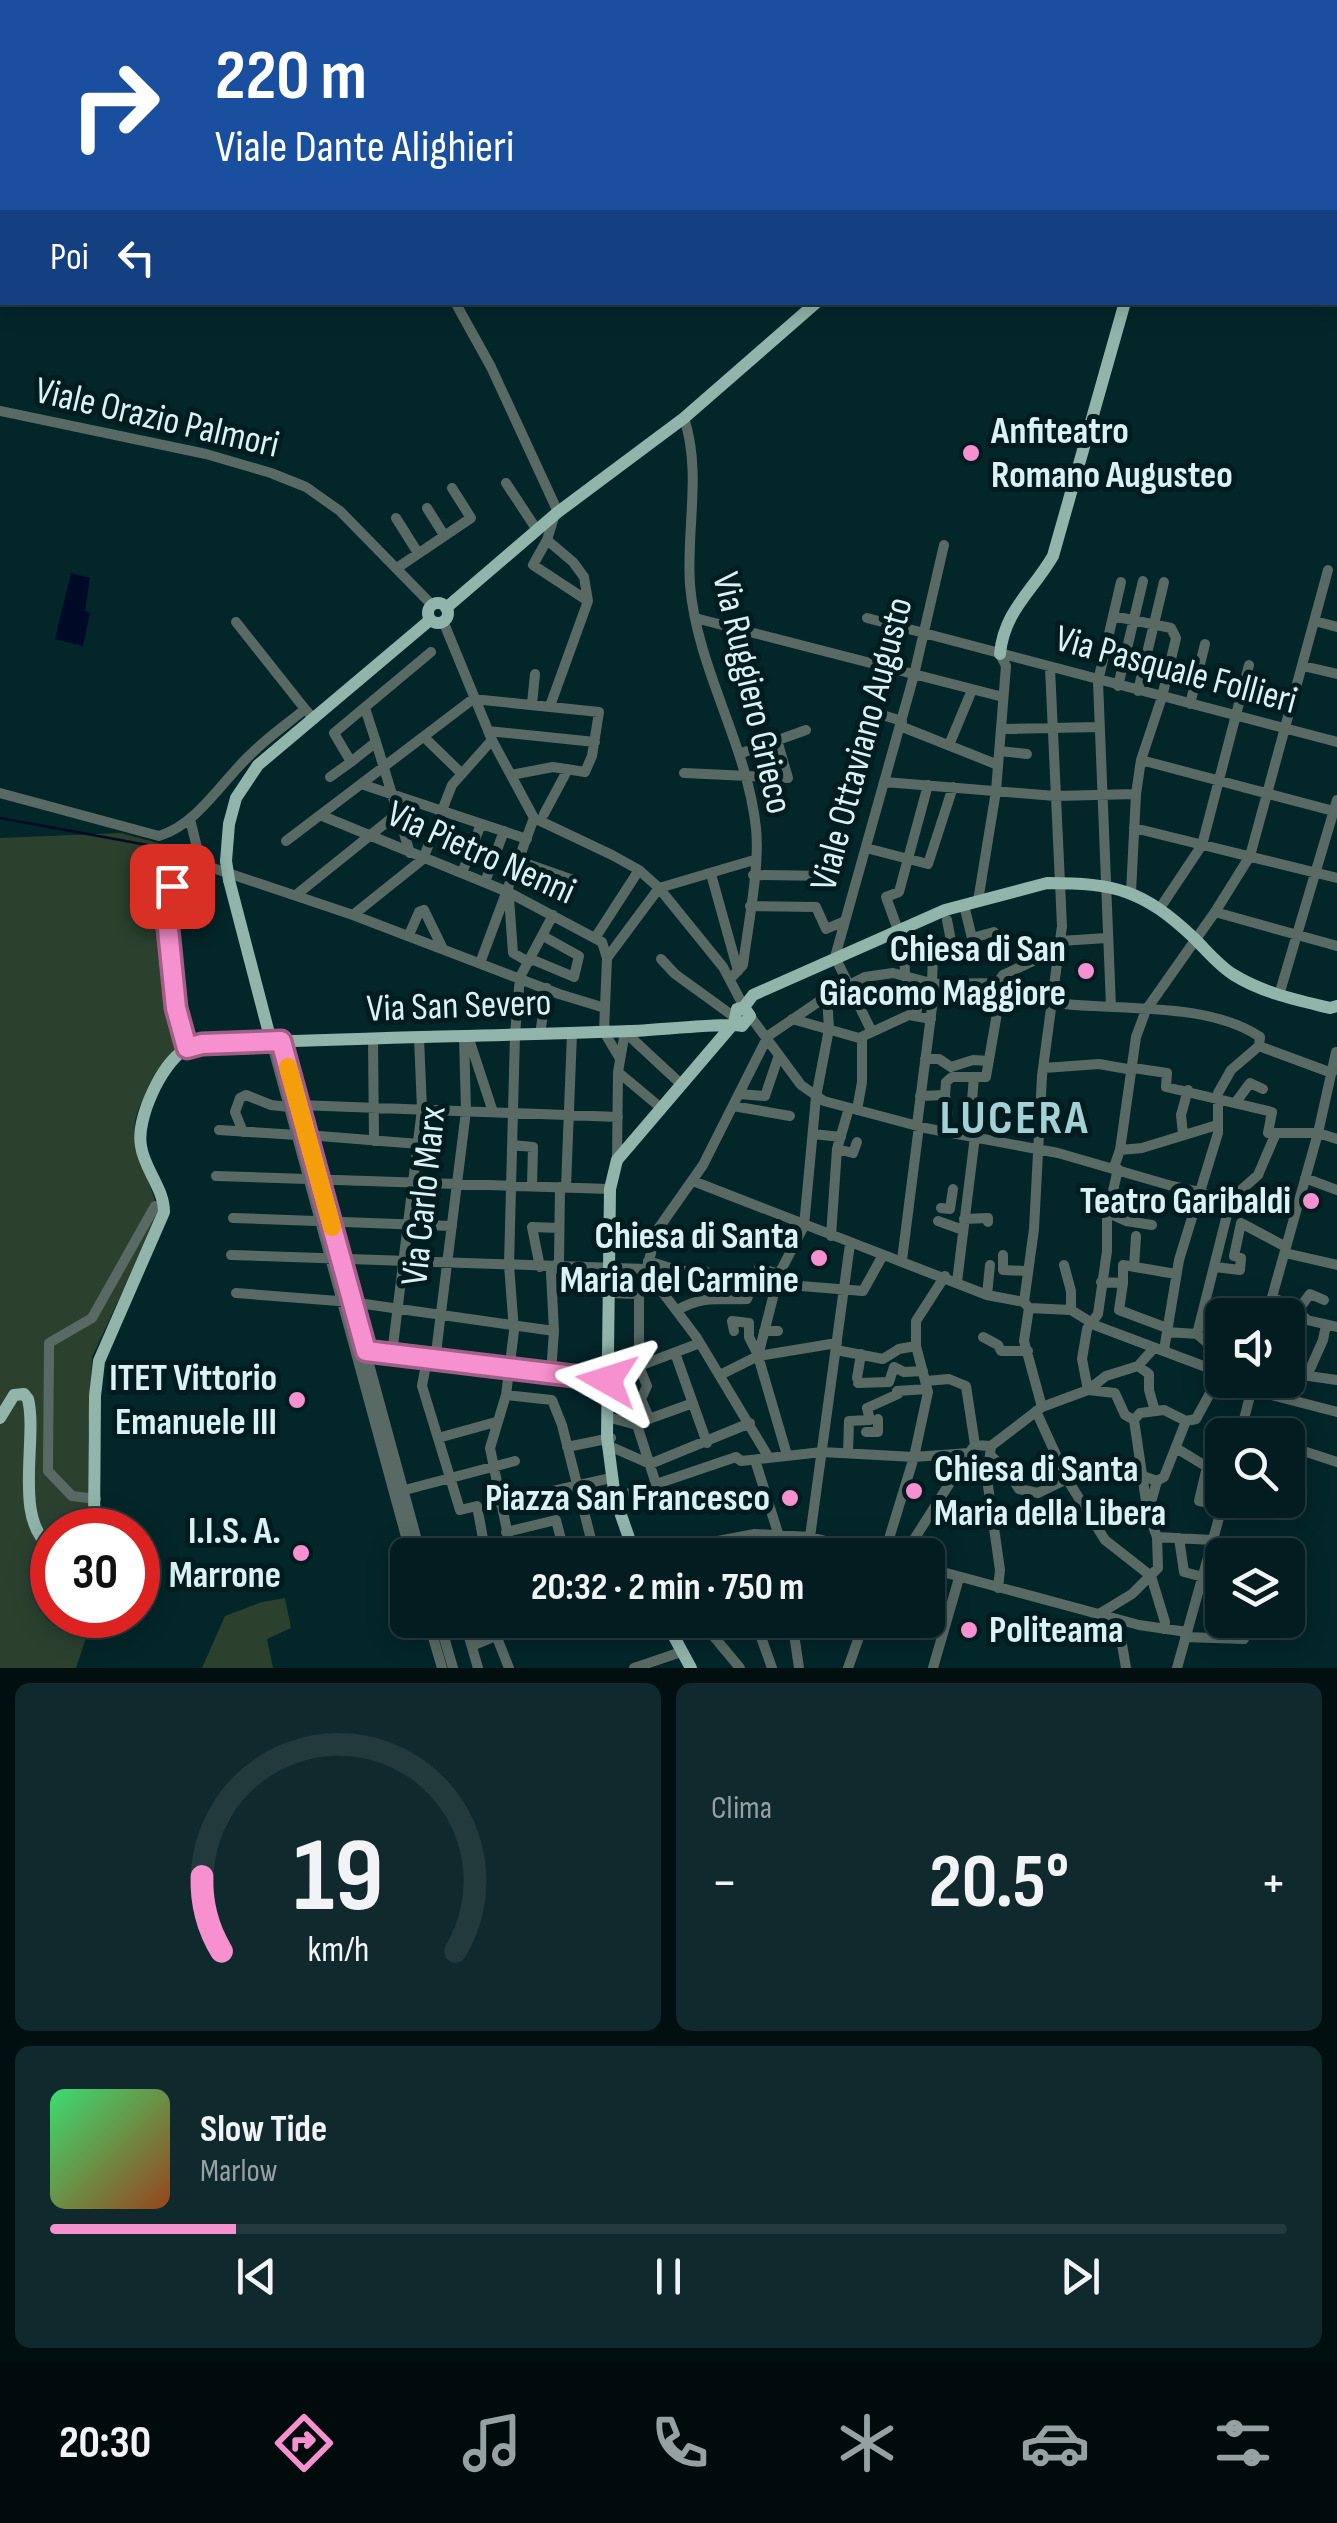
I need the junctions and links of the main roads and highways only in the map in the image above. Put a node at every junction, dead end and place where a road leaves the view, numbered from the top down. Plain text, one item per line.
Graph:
1 (813, 305) edge
2 (1124, 305) edge
3 (1000, 654) road end
4 (1337, 1006) edge
5 (747, 1017) junction
6 (276, 1041) junction
7 (0, 1418) edge
8 (31, 1508) edge
9 (95, 1508) edge
10 (629, 1538) edge
11 (674, 1638) edge
12 (690, 1668) edge

1 - 6 main road, bridge
2 - 3 main road
4 - 5 main road
5 - 6 main road, Via San Severo
5 - 10 main road
6 - 9 main road, Via San Severo
7 - 8 main road
11 - 12 main road

